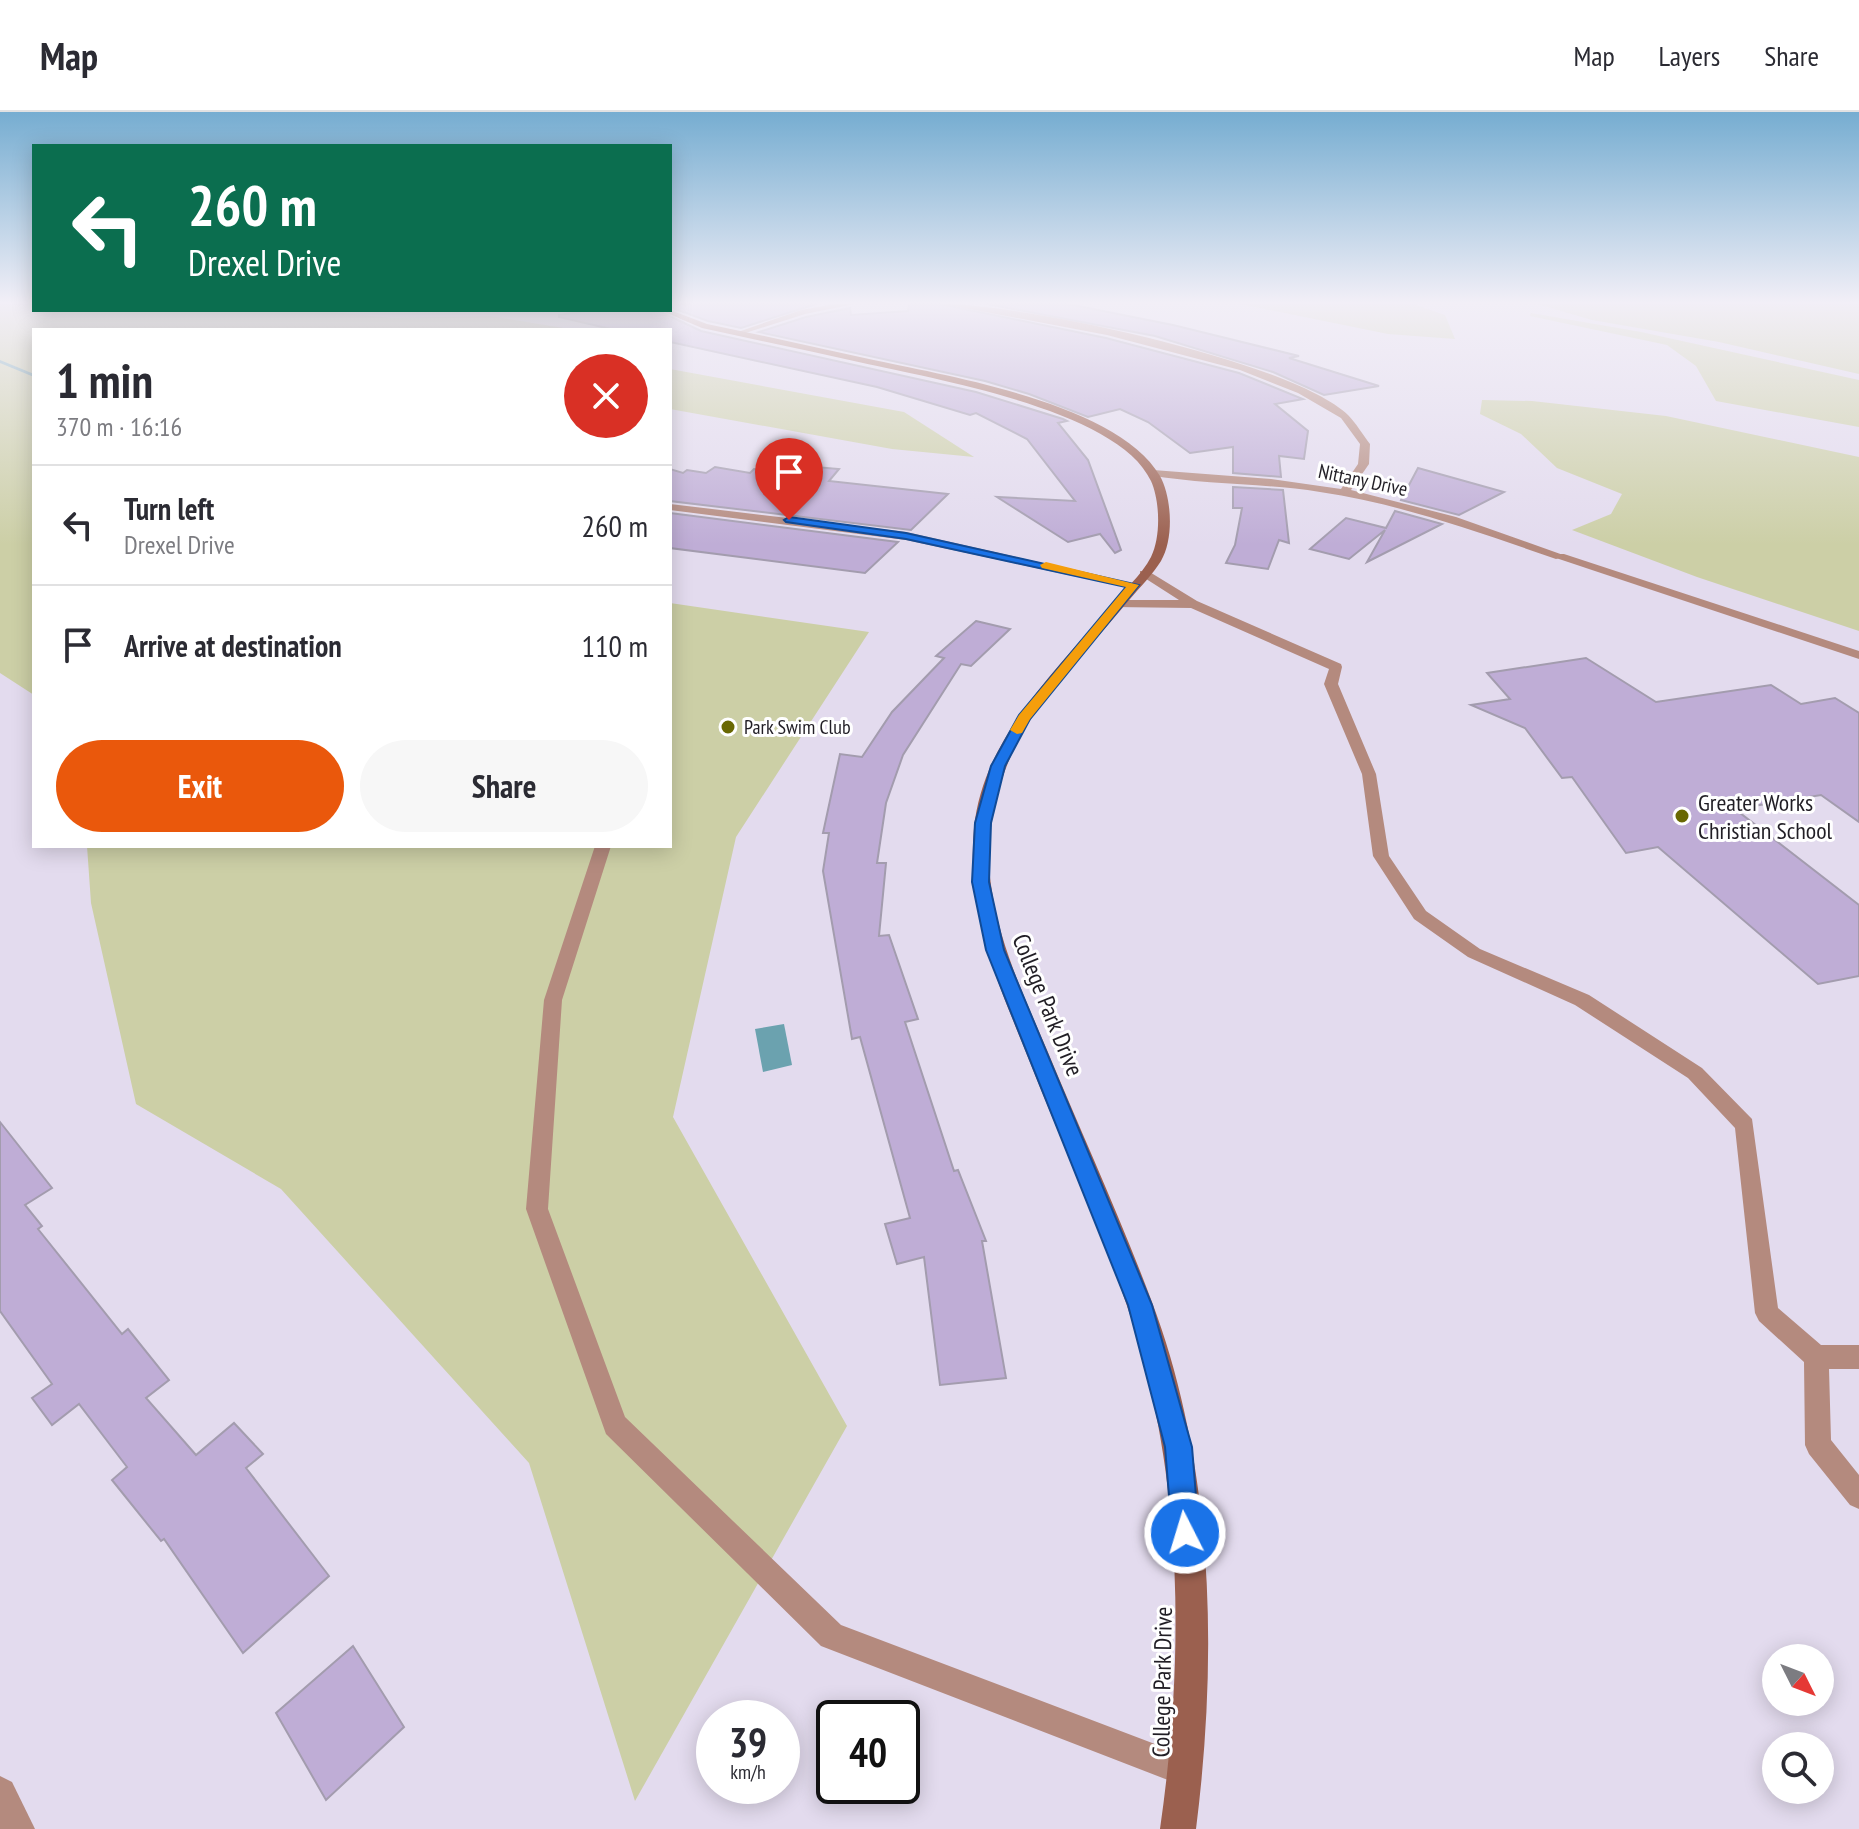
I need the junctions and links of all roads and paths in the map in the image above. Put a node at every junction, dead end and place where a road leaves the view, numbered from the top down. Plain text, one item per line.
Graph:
1 (965, 384) edge
2 (1284, 384) edge
3 (1153, 473) junction
4 (1344, 492) junction
5 (672, 507) edge
6 (1560, 556) joint
7 (1139, 579) junction
8 (1118, 604) junction
9 (1193, 604) junction
10 (1859, 655) edge
11 (602, 848) edge
12 (1816, 1357) junction
13 (1859, 1357) edge
14 (1859, 1496) edge
15 (1186, 1771) junction
16 (0, 1794) edge
17 (17, 1829) edge
18 (1178, 1829) edge

1 - 3 street
2 - 4 street
3 - 4 street, Nittany Drive
3 - 7 street, College Park Drive
4 - 6 street, Nittany Drive
5 - 7 street
6 - 10 lane
7 - 8 street, College Park Drive
7 - 9 lane
8 - 9 lane
8 - 15 street, College Park Drive
9 - 12 lane
11 - 15 lane
12 - 13 lane
12 - 14 lane
15 - 18 street, College Park Drive
16 - 17 street

